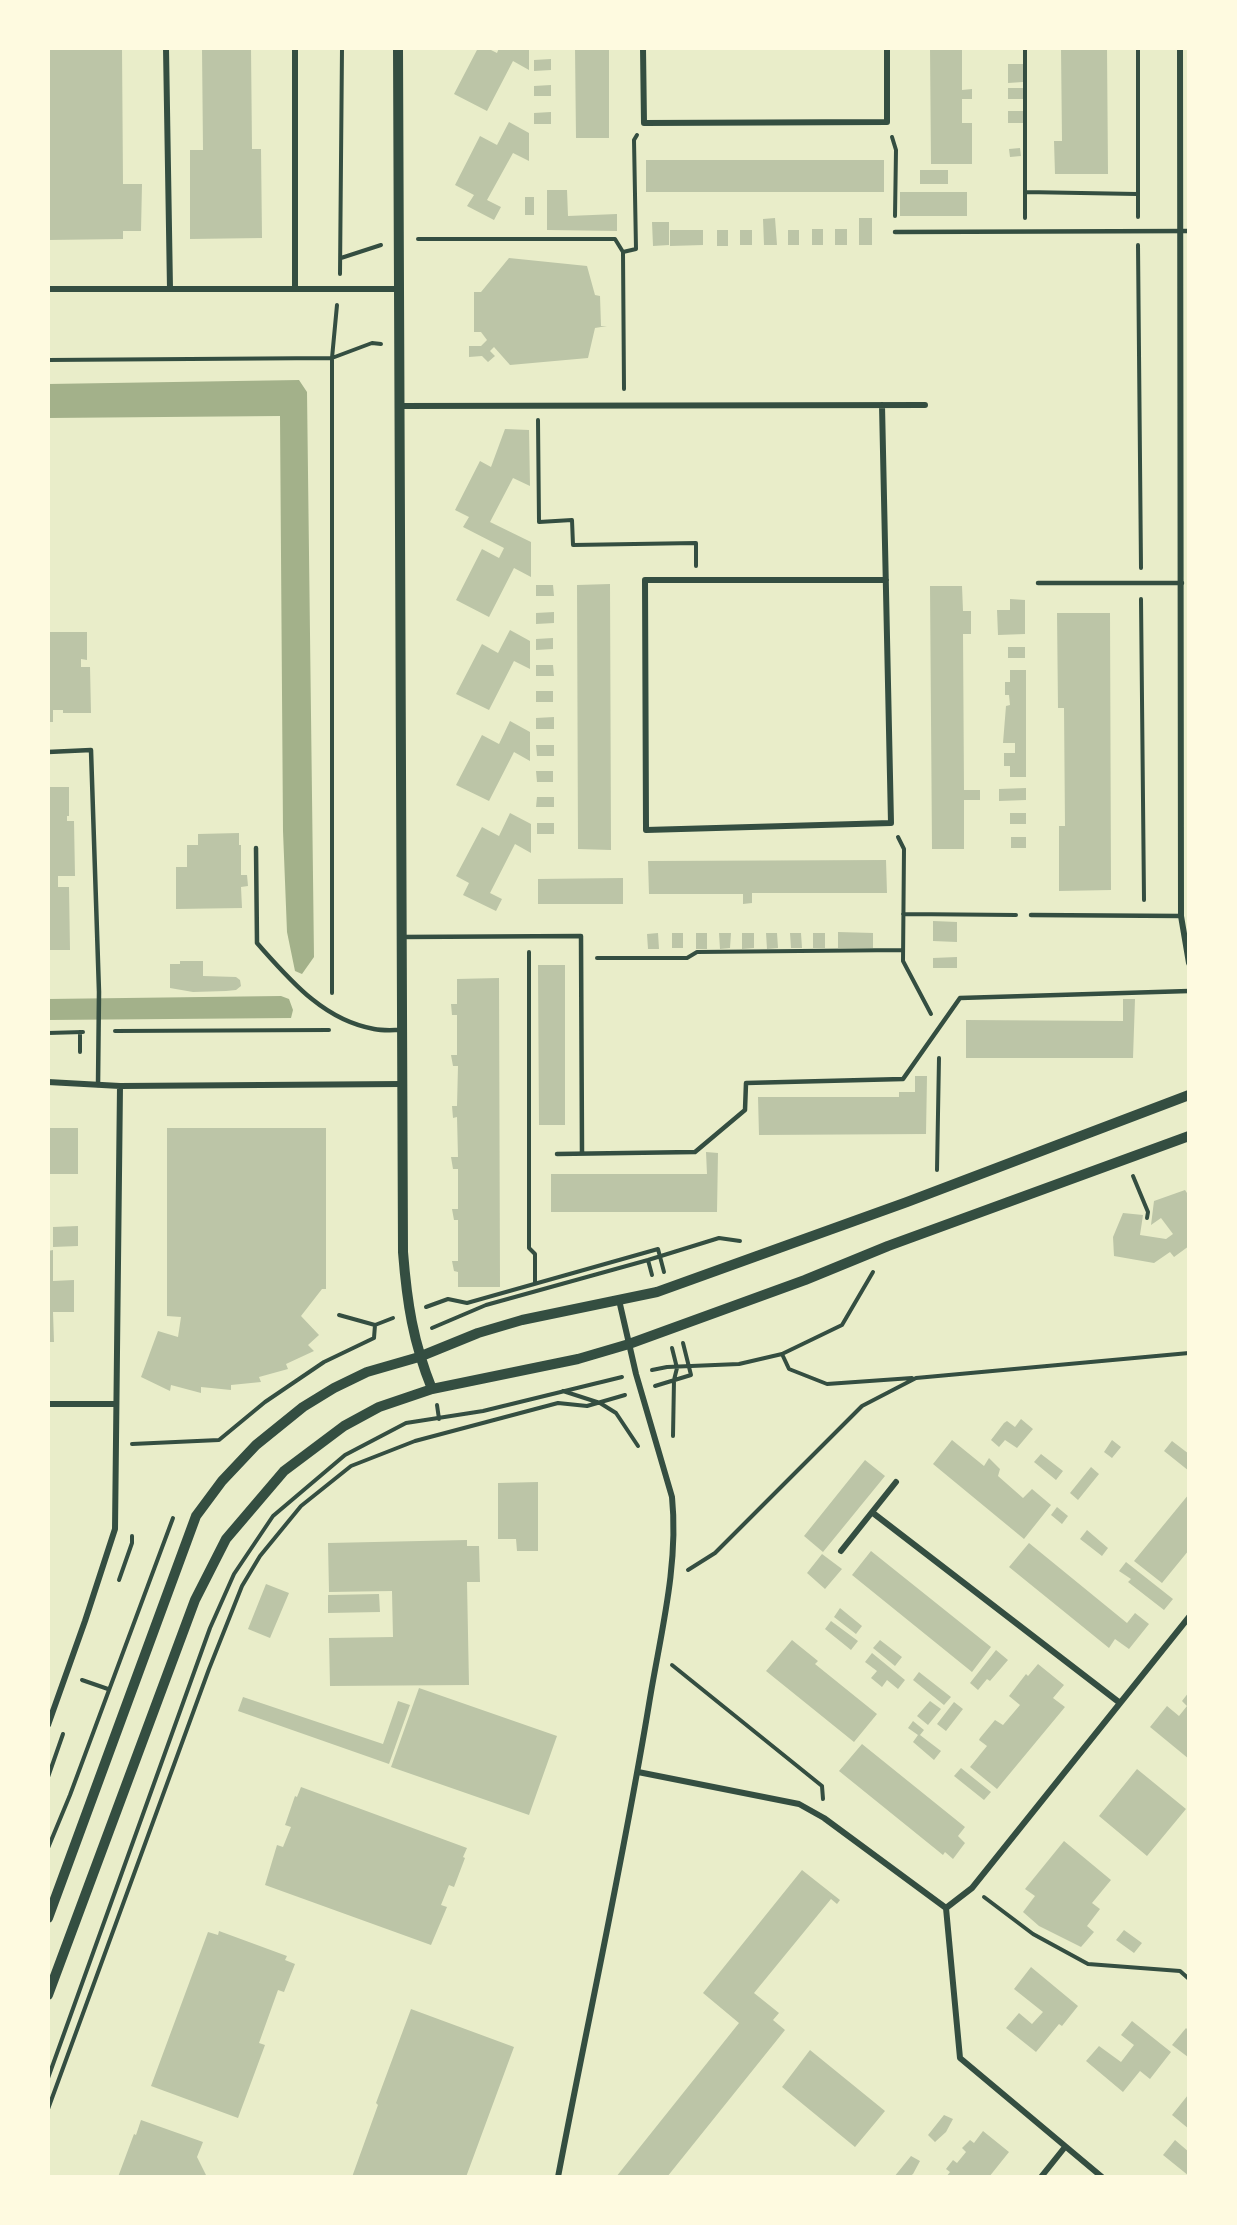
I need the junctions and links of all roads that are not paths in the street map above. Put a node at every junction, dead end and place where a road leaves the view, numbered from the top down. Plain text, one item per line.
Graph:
1 (166, 48) edge
2 (295, 48) edge
3 (398, 48) edge
4 (643, 48) edge
5 (887, 48) edge
6 (1180, 48) edge
7 (1180, 231) junction
8 (1189, 231) edge
9 (895, 232) road end
10 (295, 288) junction
11 (399, 288) junction
12 (48, 289) edge
13 (170, 289) junction
14 (882, 405) junction
15 (925, 405) dead end
16 (400, 406) junction
17 (1185, 569) edge
18 (886, 580) junction
19 (1038, 583) dead end
20 (1182, 583) junction
21 (48, 752) edge
22 (256, 848) dead end
23 (1185, 875) edge
24 (1032, 915) road end
25 (1181, 916) junction
26 (402, 937) junction
27 (1189, 963) edge
28 (1189, 991) edge
29 (402, 1030) junction
30 (48, 1082) edge
31 (402, 1084) junction
32 (98, 1086) junction
33 (120, 1086) junction
34 (1189, 1095) edge
35 (1189, 1136) edge
36 (582, 1153) junction
37 (557, 1154) dead end
38 (619, 1300) junction
39 (629, 1344) junction
40 (419, 1357) junction
41 (432, 1389) junction
42 (48, 1404) edge
43 (115, 1404) junction
44 (896, 1482) dead end
45 (873, 1513) junction
46 (841, 1551) dead end
47 (1189, 1617) edge
48 (1120, 1703) junction
49 (48, 1725) edge
50 (638, 1772) junction
51 (946, 1908) junction
52 (48, 1918) edge
53 (48, 1995) edge
54 (1065, 2147) junction
55 (558, 2177) edge
56 (1041, 2177) edge
57 (1102, 2177) edge

1 - 13 street
2 - 10 street
3 - 11 street
4 - 5 street
6 - 7 street
7 - 8 lane
7 - 9 lane
7 - 17 street
10 - 11 street
10 - 13 street
11 - 16 street
12 - 13 street
14 - 15 street
14 - 16 street
14 - 18 street
16 - 26 street
17 - 20 street
18 - 18 street
19 - 20 lane
20 - 23 street
21 - 32 lane
22 - 29 lane
23 - 25 street
24 - 25 lane
25 - 27 street
26 - 29 street
26 - 36 lane
28 - 36 lane
29 - 31 street
30 - 32 street
31 - 33 street
31 - 40 street
32 - 33 street
33 - 43 street
34 - 38 street
35 - 39 street
36 - 37 lane
38 - 39 street
38 - 40 street
39 - 41 street
39 - 50 street
40 - 41 street
40 - 52 street
41 - 53 street
42 - 43 street
43 - 49 street
44 - 45 street
45 - 46 street
45 - 48 street
47 - 48 street
48 - 51 street
50 - 51 street
50 - 55 street
51 - 54 street
54 - 56 street
54 - 57 street

